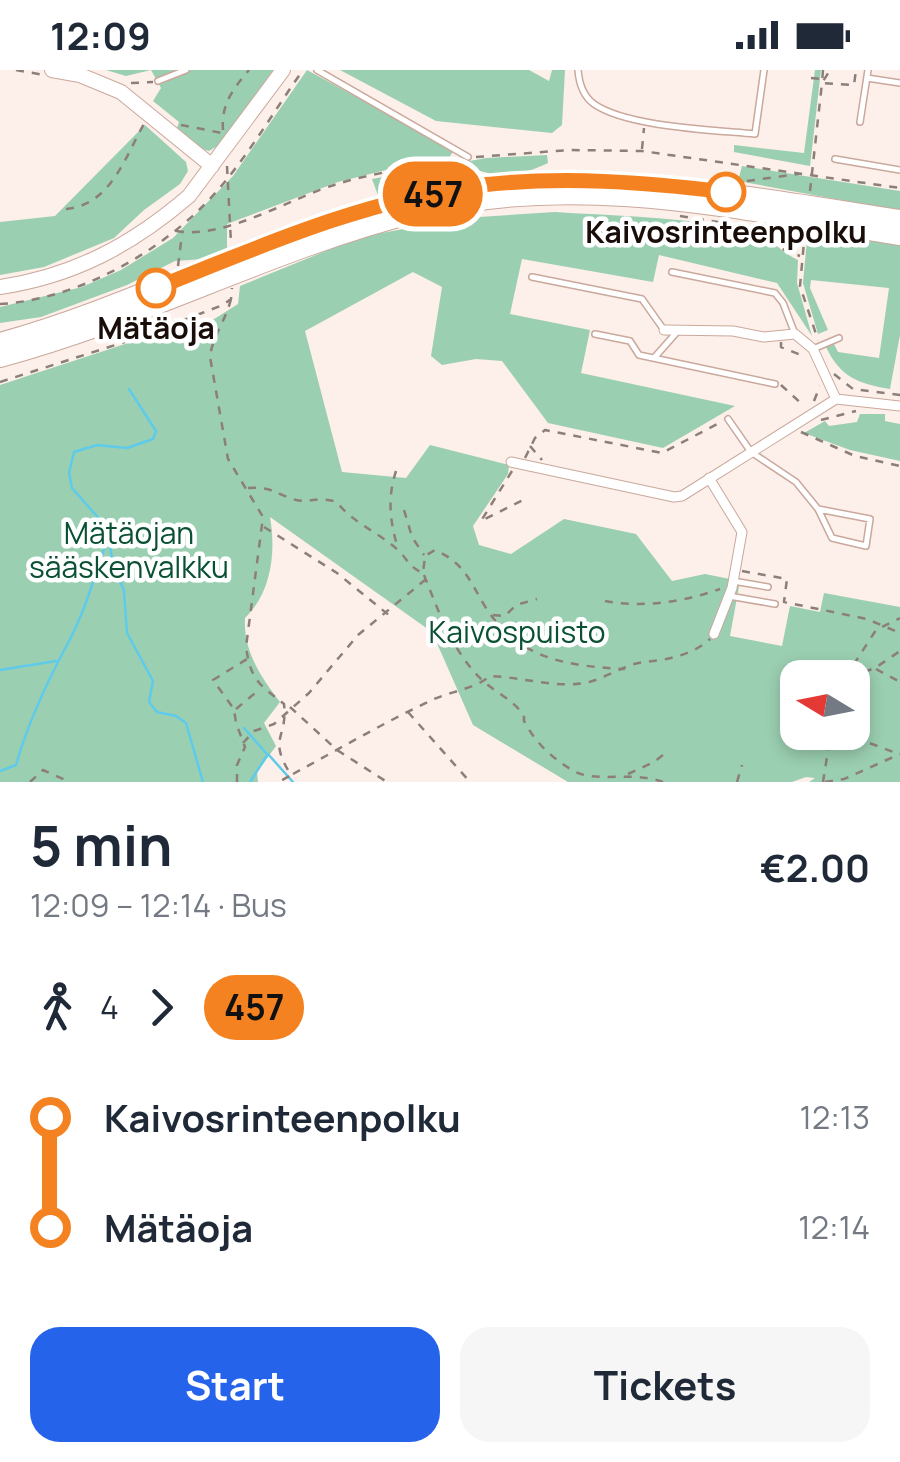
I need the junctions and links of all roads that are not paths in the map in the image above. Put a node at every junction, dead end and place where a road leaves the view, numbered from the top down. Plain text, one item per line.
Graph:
1 (52, 70) edge
2 (186, 70) edge
3 (283, 70) edge
4 (316, 70) edge
5 (578, 70) edge
6 (764, 70) edge
7 (868, 74) edge
8 (158, 81) road end
9 (900, 83) edge
10 (860, 122) dead end
11 (468, 158) road end
12 (834, 159) dead end
13 (219, 163) junction
14 (900, 170) edge
15 (807, 213) junction
16 (900, 219) edge
17 (900, 236) edge
18 (672, 272) dead end
19 (532, 278) dead end
20 (0, 287) edge
21 (664, 330) joint
22 (679, 330) junction
23 (596, 334) dead end
24 (795, 334) junction
25 (839, 338) dead end
26 (0, 342) edge
27 (816, 347) junction
28 (0, 358) edge
29 (654, 358) junction
30 (776, 384) road end
31 (836, 400) junction
32 (900, 406) edge
33 (728, 419) road end
34 (750, 452) junction
35 (512, 466) road end
36 (709, 478) junction
37 (818, 508) junction
38 (732, 584) junction
39 (768, 587) dead end
40 (776, 604) dead end
41 (714, 634) road end

1 - 13 main road
2 - 8 lane
3 - 13 main road
4 - 11 lane
5 - 6 lane
7 - 9 lane
7 - 10 lane
12 - 14 lane
13 - 20 main road
15 - 16 highway
15 - 17 highway
15 - 26 highway
15 - 28 highway
18 - 24 lane
19 - 21 lane
21 - 22 street
22 - 24 street
22 - 29 lane
23 - 29 lane
24 - 27 street
25 - 27 lane
27 - 31 street
29 - 30 lane
31 - 32 street
31 - 34 street
33 - 34 lane
34 - 36 street
34 - 37 lane
35 - 36 street
36 - 38 street
37 - 37 lane
38 - 39 lane
38 - 40 lane
38 - 41 street

